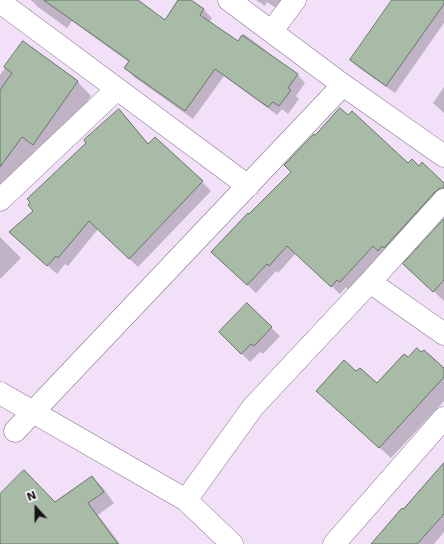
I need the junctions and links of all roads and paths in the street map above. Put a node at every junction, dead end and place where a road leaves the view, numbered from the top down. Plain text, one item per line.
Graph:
1 (229, 0) edge
2 (295, 0) edge
3 (2, 2) edge
4 (272, 31) junction
5 (343, 85) junction
6 (117, 89) junction
7 (444, 156) edge
8 (248, 186) junction
9 (0, 200) edge
10 (444, 200) edge
11 (370, 282) junction
12 (444, 334) edge
13 (0, 393) edge
14 (34, 412) junction
15 (444, 418) edge
16 (15, 431) dead end
17 (186, 500) junction
18 (232, 544) edge
19 (334, 544) edge

1 - 4 street
2 - 4 street
3 - 6 street
4 - 5 street
5 - 7 street
5 - 8 street
6 - 8 street
6 - 9 street
8 - 14 street
10 - 11 street
11 - 12 street
11 - 17 street
13 - 14 street
14 - 16 street
14 - 17 street
15 - 19 street
17 - 18 street

